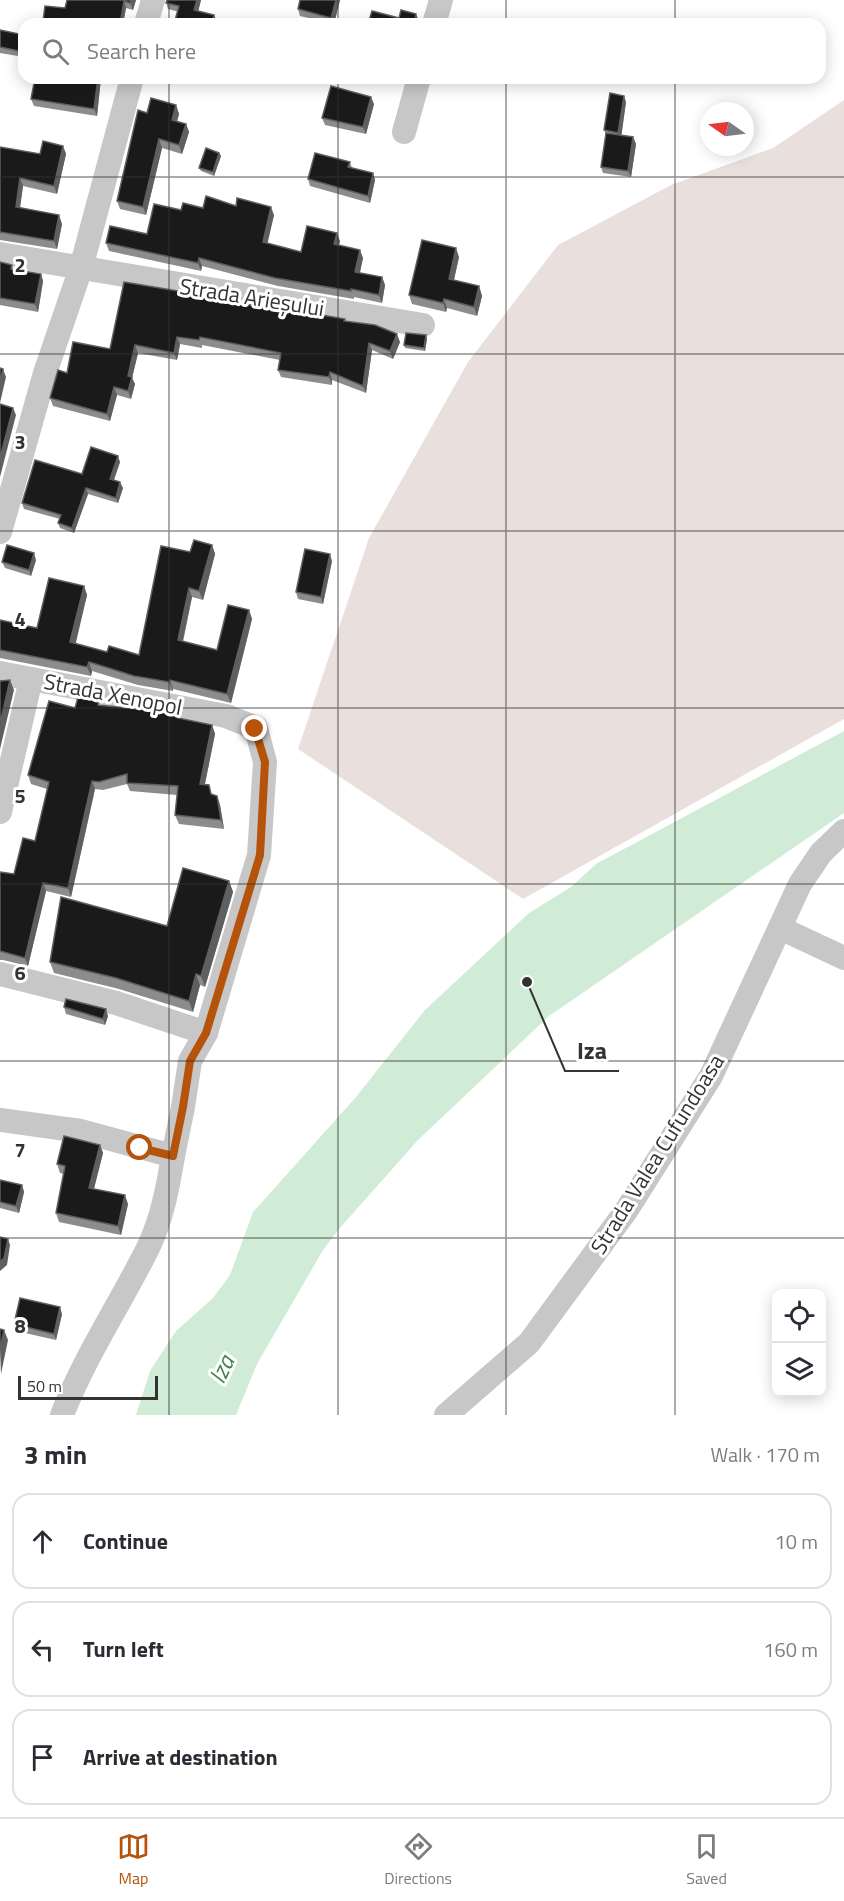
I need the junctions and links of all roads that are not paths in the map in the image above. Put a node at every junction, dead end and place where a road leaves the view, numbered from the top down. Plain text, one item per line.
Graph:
1 (153, 0) edge
2 (441, 0) edge
3 (148, 18) edge
4 (436, 18) edge
5 (130, 84) edge
6 (417, 84) edge
7 (404, 132) dead end
8 (0, 254) edge
9 (81, 268) junction
10 (423, 325) dead end
11 (0, 532) edge
12 (0, 673) edge
13 (31, 678) junction
14 (0, 812) edge
15 (844, 831) edge
16 (780, 928) junction
17 (844, 958) edge
18 (0, 974) edge
19 (206, 1033) junction
20 (0, 1120) edge
21 (173, 1156) junction
22 (62, 1415) edge
23 (446, 1415) edge

1 - 3 street
2 - 4 street
5 - 9 street
6 - 7 street
8 - 9 street, Strada Arieșului
9 - 10 street, Strada Arieșului
9 - 11 street
12 - 13 street, Strada Xenopol
13 - 14 street
13 - 19 street, Strada Xenopol
15 - 16 street, Strada Valea Cufundoasa
16 - 17 street
16 - 23 street, Strada Valea Cufundoasa
18 - 19 street
19 - 21 street, Strada Xenopol
20 - 21 street
21 - 22 street, Strada Xenopol

